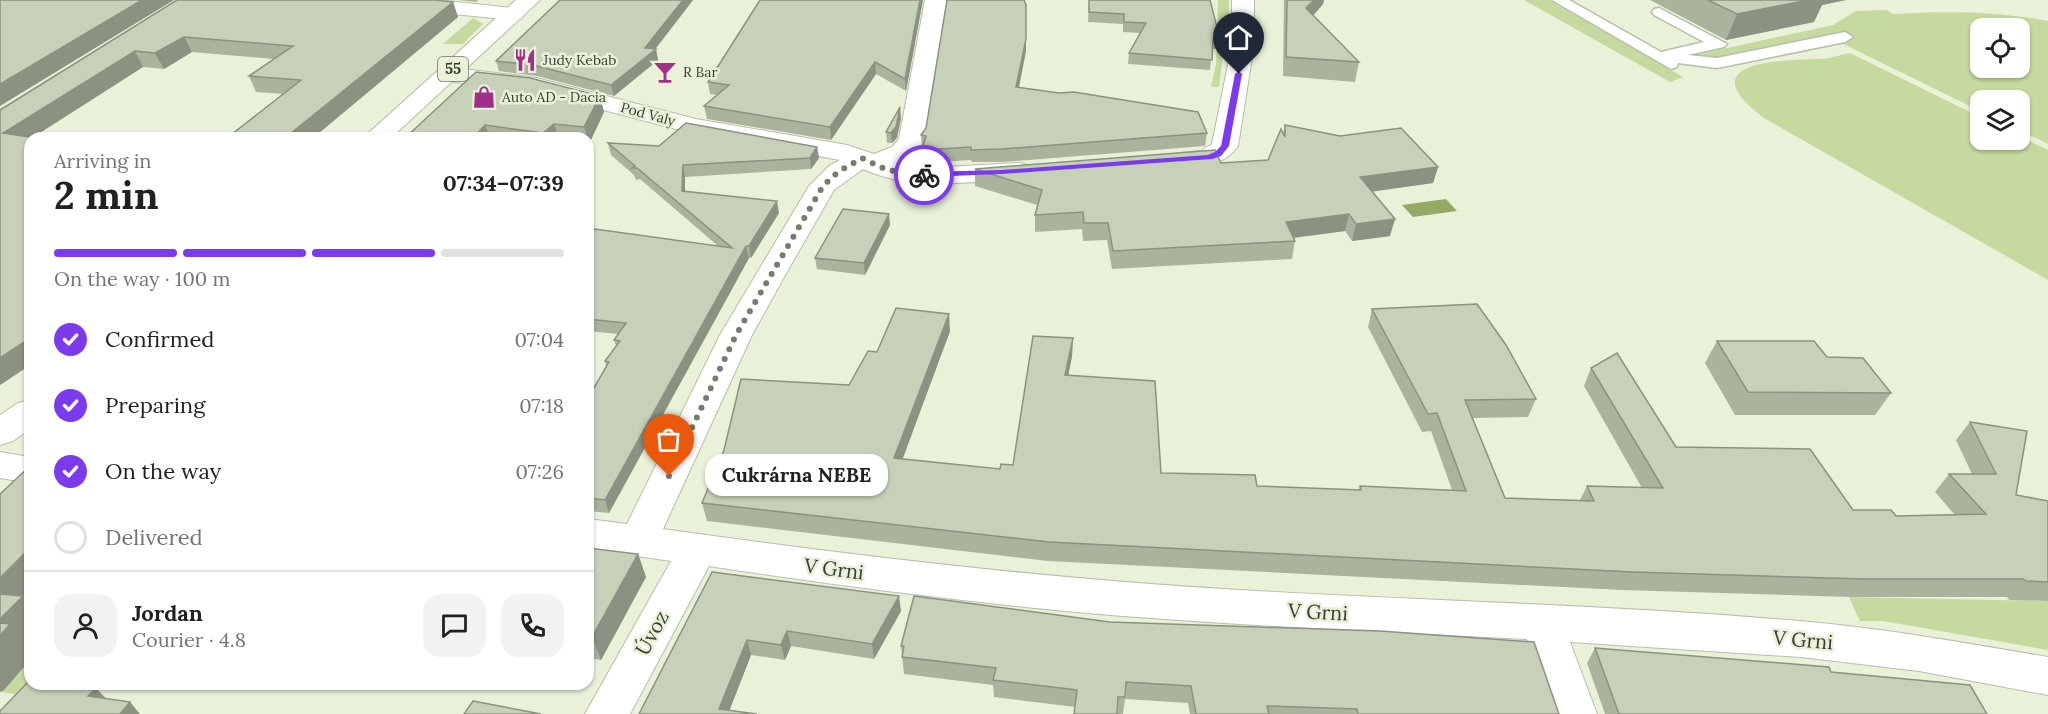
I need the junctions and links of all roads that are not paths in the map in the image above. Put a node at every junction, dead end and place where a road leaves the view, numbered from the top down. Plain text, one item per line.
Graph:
1 (375, 0) edge
2 (936, 0) edge
3 (1243, 0) edge
4 (1559, 0) edge
5 (521, 7) edge
6 (1659, 12) dead end
7 (1845, 37) dead end
8 (1818, 43) junction
9 (1843, 55) dead end
10 (1658, 56) junction
11 (447, 74) junction
12 (1690, 75) dead end
13 (383, 132) edge
14 (868, 161) junction
15 (1151, 162) edge
16 (1047, 169) edge
17 (24, 416) edge
18 (0, 432) edge
19 (594, 535) edge
20 (639, 541) junction
21 (697, 551) junction
22 (1543, 625) junction
23 (2048, 676) edge
24 (607, 714) edge
25 (1575, 714) edge

1 - 5 street
2 - 14 street
3 - 15 street
4 - 10 lane
5 - 11 street, 55
6 - 10 lane
7 - 8 lane
8 - 9 lane
8 - 10 lane
10 - 12 lane
11 - 13 street, 55
11 - 14 street, Pod Valy
14 - 16 street, Pod Valy
14 - 20 street
17 - 18 street
19 - 20 street, V Grni
20 - 21 street, V Grni
21 - 22 street, V Grni
21 - 24 street, Úvoz
22 - 23 street, V Grni
22 - 25 street

